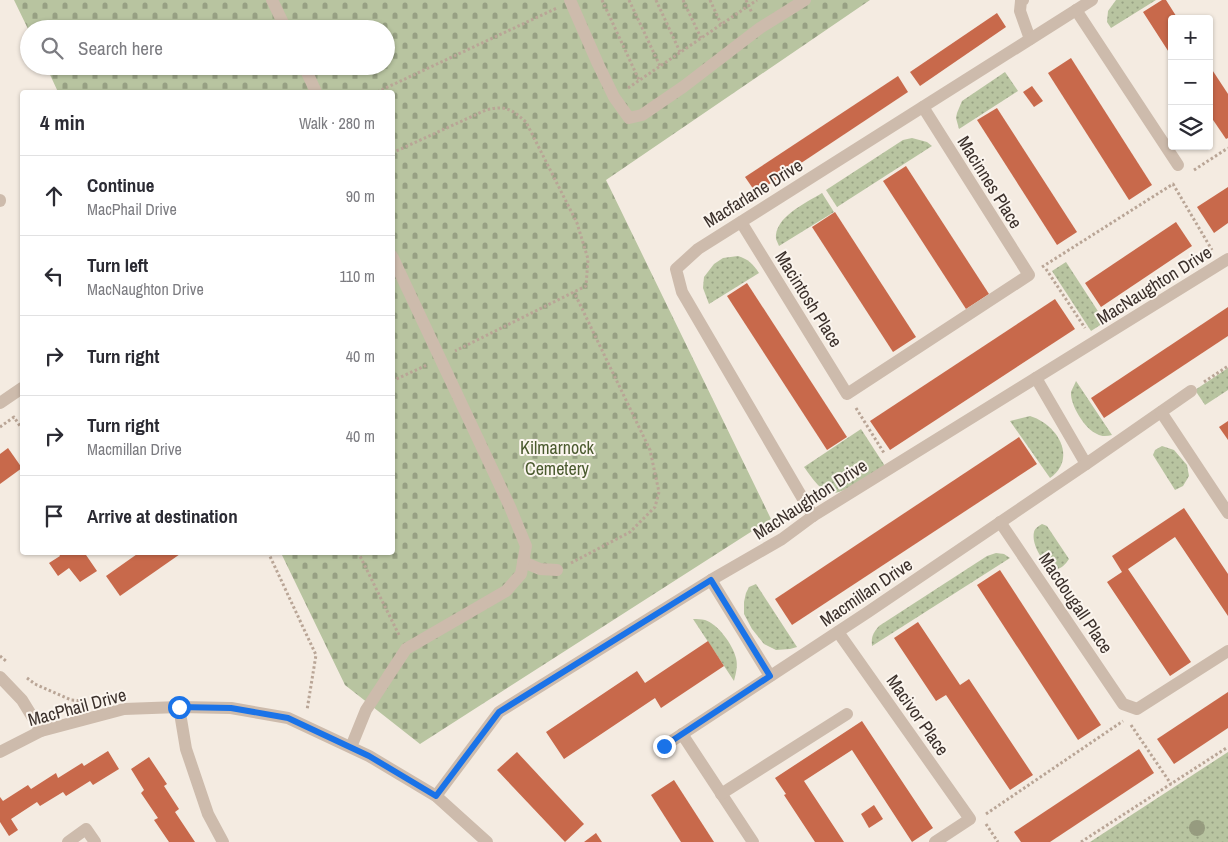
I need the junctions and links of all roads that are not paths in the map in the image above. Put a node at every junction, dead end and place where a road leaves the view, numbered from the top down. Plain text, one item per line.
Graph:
1 (272, 0) edge
2 (805, 0) edge
3 (1023, 0) edge
4 (1092, 0) edge
5 (570, 1) edge
6 (1076, 10) junction
7 (282, 20) edge
8 (1030, 39) junction
9 (308, 75) edge
10 (315, 90) edge
11 (923, 107) junction
12 (1178, 165) dead end
13 (741, 222) junction
14 (395, 262) edge
15 (1224, 262) edge
16 (1036, 378) junction
17 (20, 389) edge
18 (1191, 391) road end
19 (847, 394) joint
20 (0, 403) edge
21 (1161, 412) junction
22 (1086, 464) junction
23 (1228, 513) edge
24 (813, 516) junction
25 (1000, 522) junction
26 (523, 562) junction
27 (557, 570) road end
28 (711, 580) junction
29 (838, 632) junction
30 (1228, 652) edge
31 (770, 676) junction
32 (0, 678) edge
33 (179, 707) junction
34 (847, 714) dead end
35 (41, 731) junction
36 (682, 734) junction
37 (664, 746) dead end
38 (351, 747) junction
39 (0, 752) edge
40 (720, 794) junction
41 (436, 796) junction
42 (68, 842) edge
43 (94, 842) edge
44 (223, 842) edge
45 (487, 842) edge
46 (753, 842) edge
47 (935, 842) edge

1 - 7 street
2 - 5 street
3 - 8 street
4 - 6 street, Macfarlane Drive
6 - 8 street, Macfarlane Drive
6 - 12 street
8 - 11 street, Macfarlane Drive
9 - 10 street
11 - 13 street, Macfarlane Drive
11 - 19 street, Macinnes Place
13 - 19 street, Macintosh Place
13 - 24 street, Macfarlane Drive
14 - 26 street
15 - 16 street, MacNaughton Drive
16 - 22 street
16 - 24 street, MacNaughton Drive
17 - 20 street
18 - 21 street, Macmillan Drive
21 - 22 street, Macmillan Drive
21 - 23 street
22 - 25 street, Macmillan Drive
24 - 28 street, MacNaughton Drive
25 - 29 street, Macmillan Drive
25 - 30 street, Macdougall Place
26 - 27 street
26 - 38 street
28 - 31 street
28 - 41 street, MacNaughton Drive
29 - 31 street, Macmillan Drive
29 - 47 street, Macivor Place
31 - 36 street, Macmillan Drive
32 - 35 street
33 - 35 street, MacPhail Drive
33 - 38 street, MacPhail Drive
33 - 44 street
34 - 40 street
35 - 39 street, MacPhail Drive
36 - 37 street, Macmillan Drive
36 - 40 street
38 - 41 street, MacPhail Drive
40 - 46 street
41 - 45 street, MacPhail Drive
42 - 43 street

